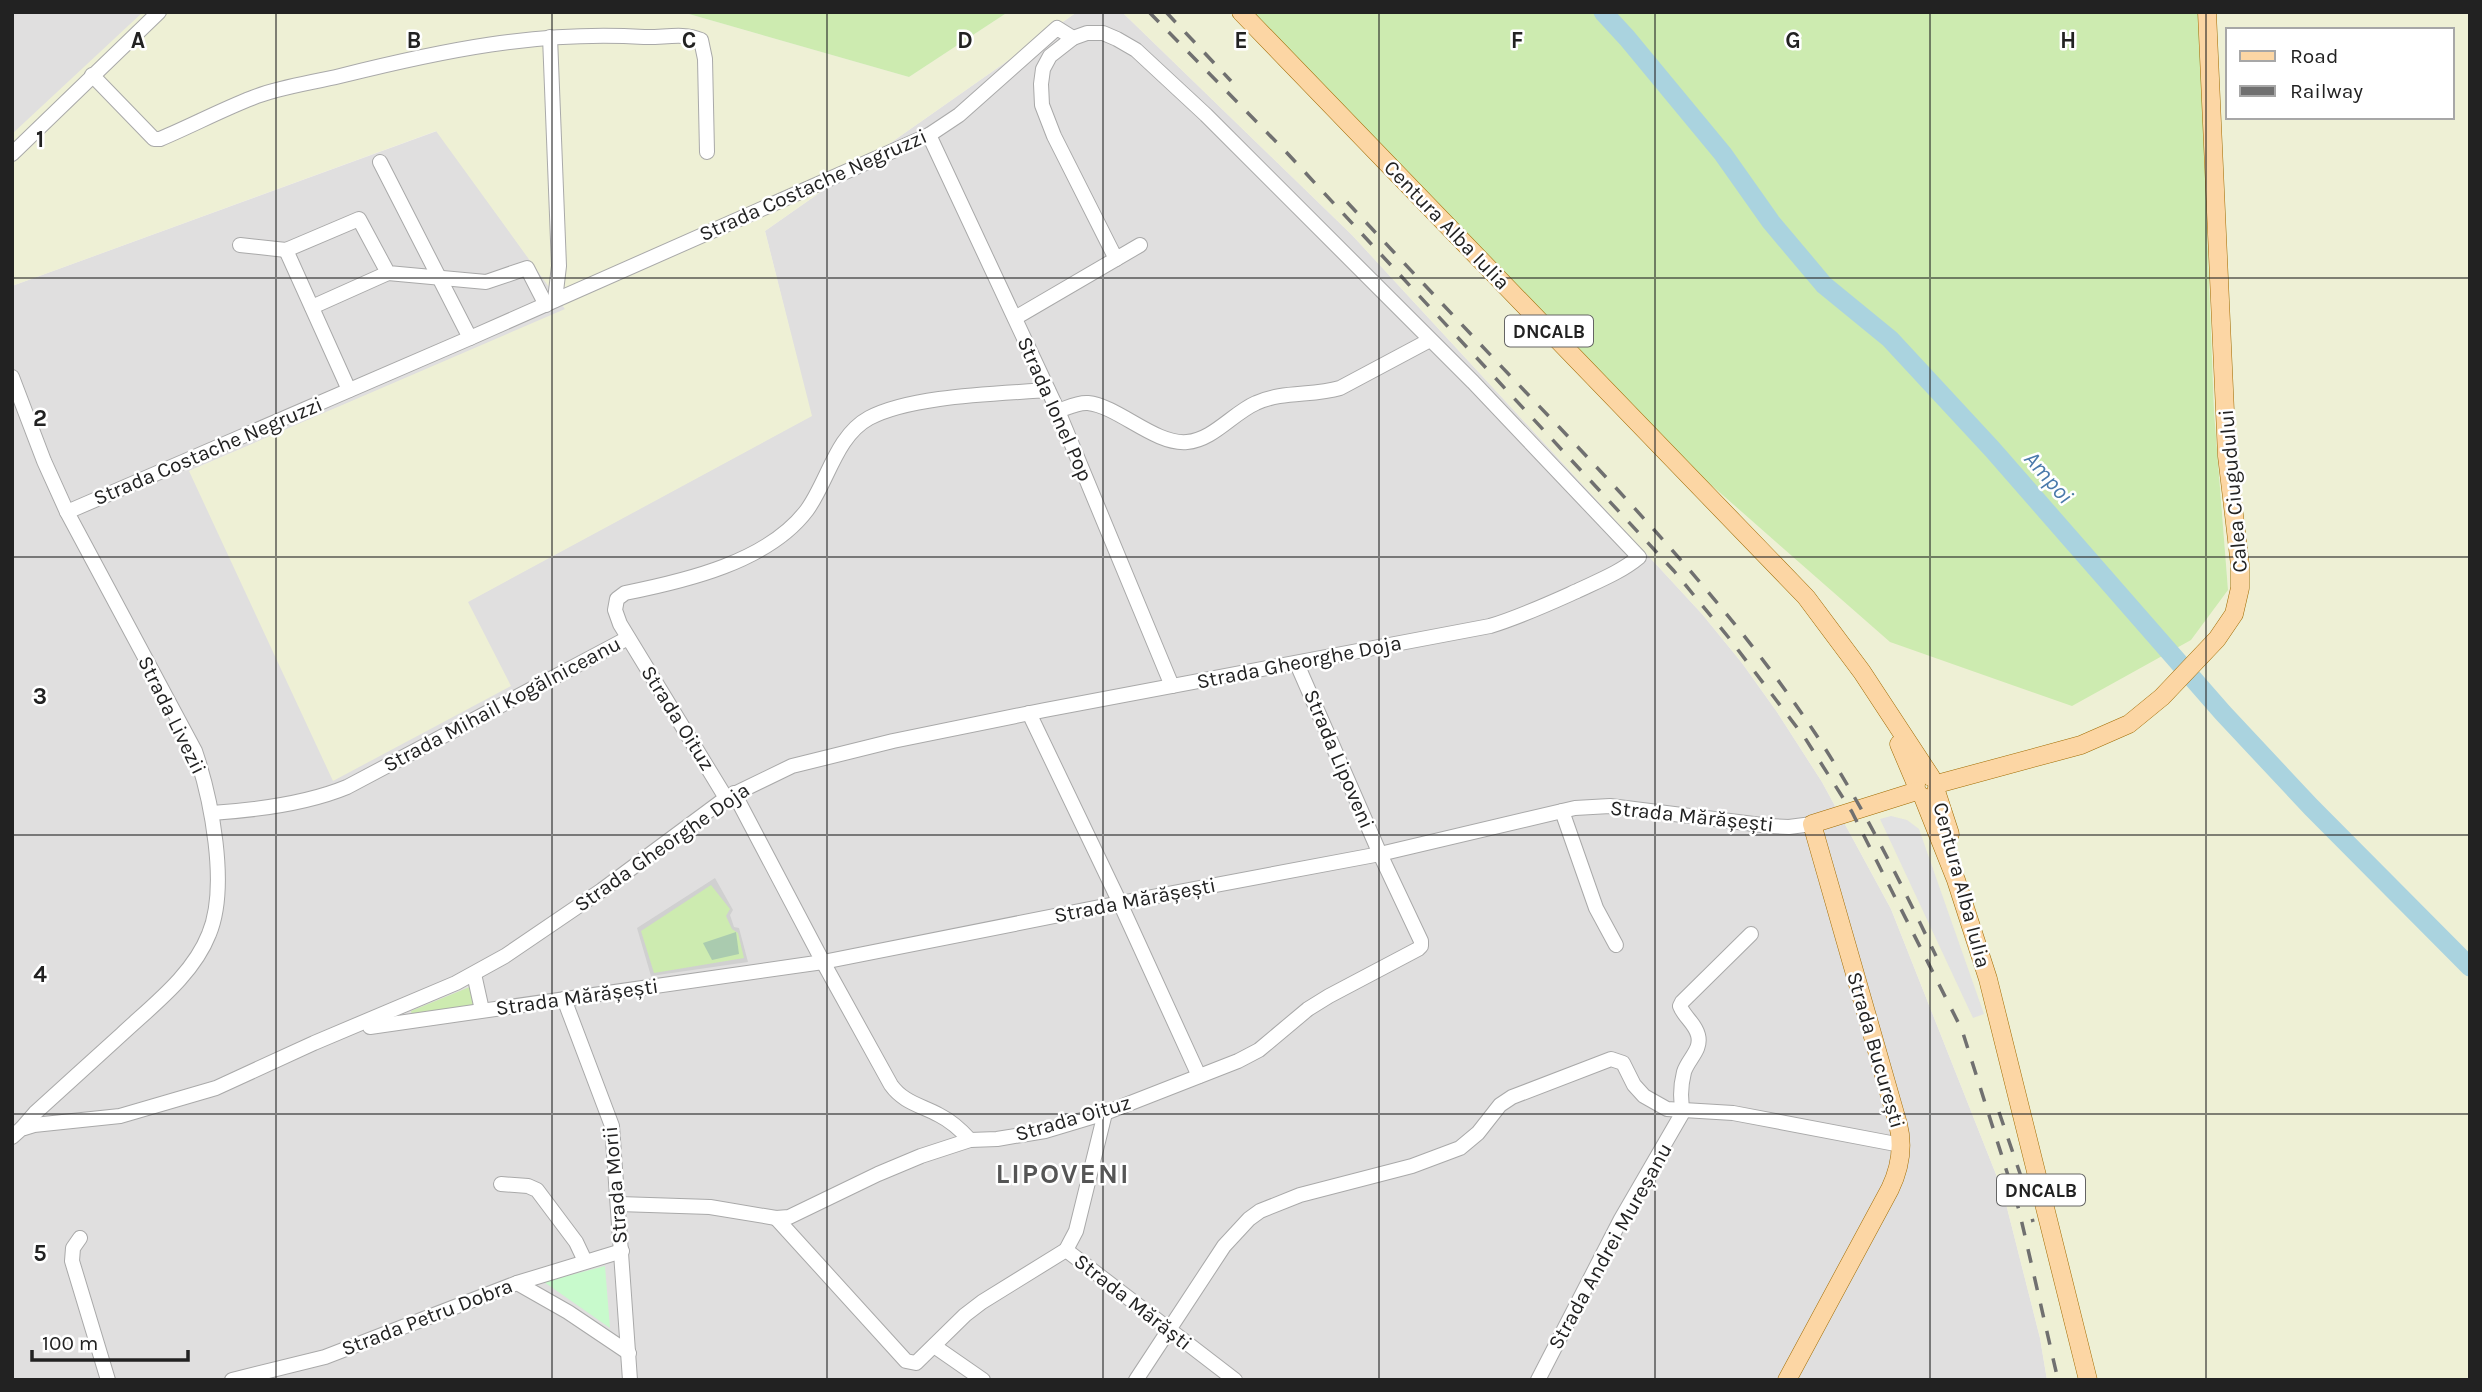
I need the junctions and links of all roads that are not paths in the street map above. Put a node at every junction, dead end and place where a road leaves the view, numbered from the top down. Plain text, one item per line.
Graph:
1 (159, 12) edge
2 (1241, 12) edge
3 (2207, 12) edge
4 (550, 37) junction
5 (1073, 37) junction
6 (92, 75) junction
7 (929, 135) junction
8 (707, 152) dead end
9 (12, 154) edge
10 (380, 162) dead end
11 (240, 245) dead end
12 (1140, 245) dead end
13 (286, 250) junction
14 (1116, 260) junction
15 (388, 273) junction
16 (441, 278) junction
17 (550, 302) junction
18 (312, 307) junction
19 (1015, 318) junction
20 (470, 338) junction
21 (1430, 340) junction
22 (14, 386) edge
23 (349, 390) junction
24 (1048, 390) junction
25 (1058, 411) junction
26 (67, 512) junction
27 (628, 638) junction
28 (1297, 664) junction
29 (1172, 686) junction
30 (1029, 713) junction
31 (1927, 787) junction
32 (730, 795) junction
33 (1562, 811) junction
34 (212, 813) junction
35 (1812, 824) junction
36 (1380, 854) junction
37 (1120, 902) junction
38 (1751, 934) dead end
39 (1616, 945) dead end
40 (822, 962) junction
41 (474, 974) junction
42 (564, 999) junction
43 (482, 1010) junction
44 (348, 1030) junction
45 (1199, 1076) junction
46 (1683, 1112) junction
47 (1105, 1113) junction
48 (17, 1133) edge
49 (970, 1140) junction
50 (1901, 1145) junction
51 (501, 1184) dead end
52 (619, 1204) junction
53 (776, 1218) junction
54 (80, 1238) dead end
55 (1066, 1250) junction
56 (622, 1251) junction
57 (585, 1261) junction
58 (517, 1283) junction
59 (1169, 1331) junction
60 (934, 1346) junction
61 (629, 1353) junction
62 (108, 1380) edge
63 (232, 1380) edge
64 (630, 1380) edge
65 (983, 1380) edge
66 (1136, 1380) edge
67 (1234, 1380) edge
68 (1538, 1380) edge
69 (1787, 1380) edge
70 (2088, 1380) edge

1 - 6 street
2 - 31 main road, Centura Alba Iulia / DNCALB
3 - 31 main road, Calea Ciugudului
4 - 6 street
4 - 8 street
4 - 17 street
5 - 7 street, Strada Costache Negruzzi
5 - 14 street
5 - 21 street, Strada Gheorghe Doja
6 - 9 street
7 - 17 street, Strada Costache Negruzzi
7 - 19 street, Strada Ionel Pop
10 - 16 street
11 - 13 street
12 - 14 street
13 - 15 street
13 - 18 street, Strada Costache Negruzzi
14 - 19 street
15 - 16 street
15 - 18 street
16 - 17 street
16 - 20 street
17 - 20 street, Strada Costache Negruzzi
18 - 23 street, Strada Costache Negruzzi
19 - 24 street, Strada Ionel Pop
20 - 23 street, Strada Costache Negruzzi
21 - 25 street
21 - 28 street, Strada Gheorghe Doja
22 - 26 street, Strada Livezii
23 - 26 street, Strada Costache Negruzzi
24 - 25 street, Strada Ionel Pop
24 - 27 street, Strada Mihail Kogălniceanu
25 - 29 street, Strada Ionel Pop
26 - 34 street, Strada Livezii
27 - 32 street, Strada Oituz
27 - 34 street, Strada Mihail Kogălniceanu
28 - 29 street, Strada Gheorghe Doja
28 - 36 street, Strada Lipoveni
29 - 30 street, Strada Gheorghe Doja
30 - 32 street, Strada Gheorghe Doja
30 - 37 street
31 - 35 main road, Strada Mărășești
31 - 70 main road, Centura Alba Iulia / DNCALB
32 - 40 street, Strada Oituz
32 - 41 street, Strada Gheorghe Doja
33 - 35 street, Strada Mărășești
33 - 36 street, Strada Mărășești
33 - 39 street
34 - 48 street, Strada Livezii
35 - 50 main road, Strada București
36 - 37 street, Strada Mărășești
36 - 45 street, Strada Oituz
37 - 40 street, Strada Mărășești
37 - 45 street
38 - 46 street, Strada Andrei Mureșanu
40 - 42 street, Strada Mărășești
40 - 49 street, Strada Oituz
41 - 43 street
41 - 44 street, Strada Gheorghe Doja
42 - 43 street, Strada Mărășești
42 - 52 street, Strada Morii
43 - 44 street, Strada Mărășești
44 - 48 street, Strada Gheorghe Doja
45 - 47 street, Strada Oituz
46 - 50 street
46 - 59 street
46 - 68 street, Strada Andrei Mureșanu
47 - 49 street, Strada Oituz
47 - 55 street
49 - 53 street
50 - 69 main road, Strada București
51 - 57 street
52 - 53 street
52 - 56 street, Strada Morii
53 - 60 street
54 - 62 street
55 - 59 street, Strada Mărăști
55 - 60 street
56 - 57 street, Strada Petru Dobra
56 - 61 street, Strada Morii
57 - 58 street, Strada Petru Dobra
58 - 61 street
58 - 63 street, Strada Petru Dobra
59 - 66 street
59 - 67 street, Strada Mărăști
60 - 65 street
61 - 64 street, Strada Morii

